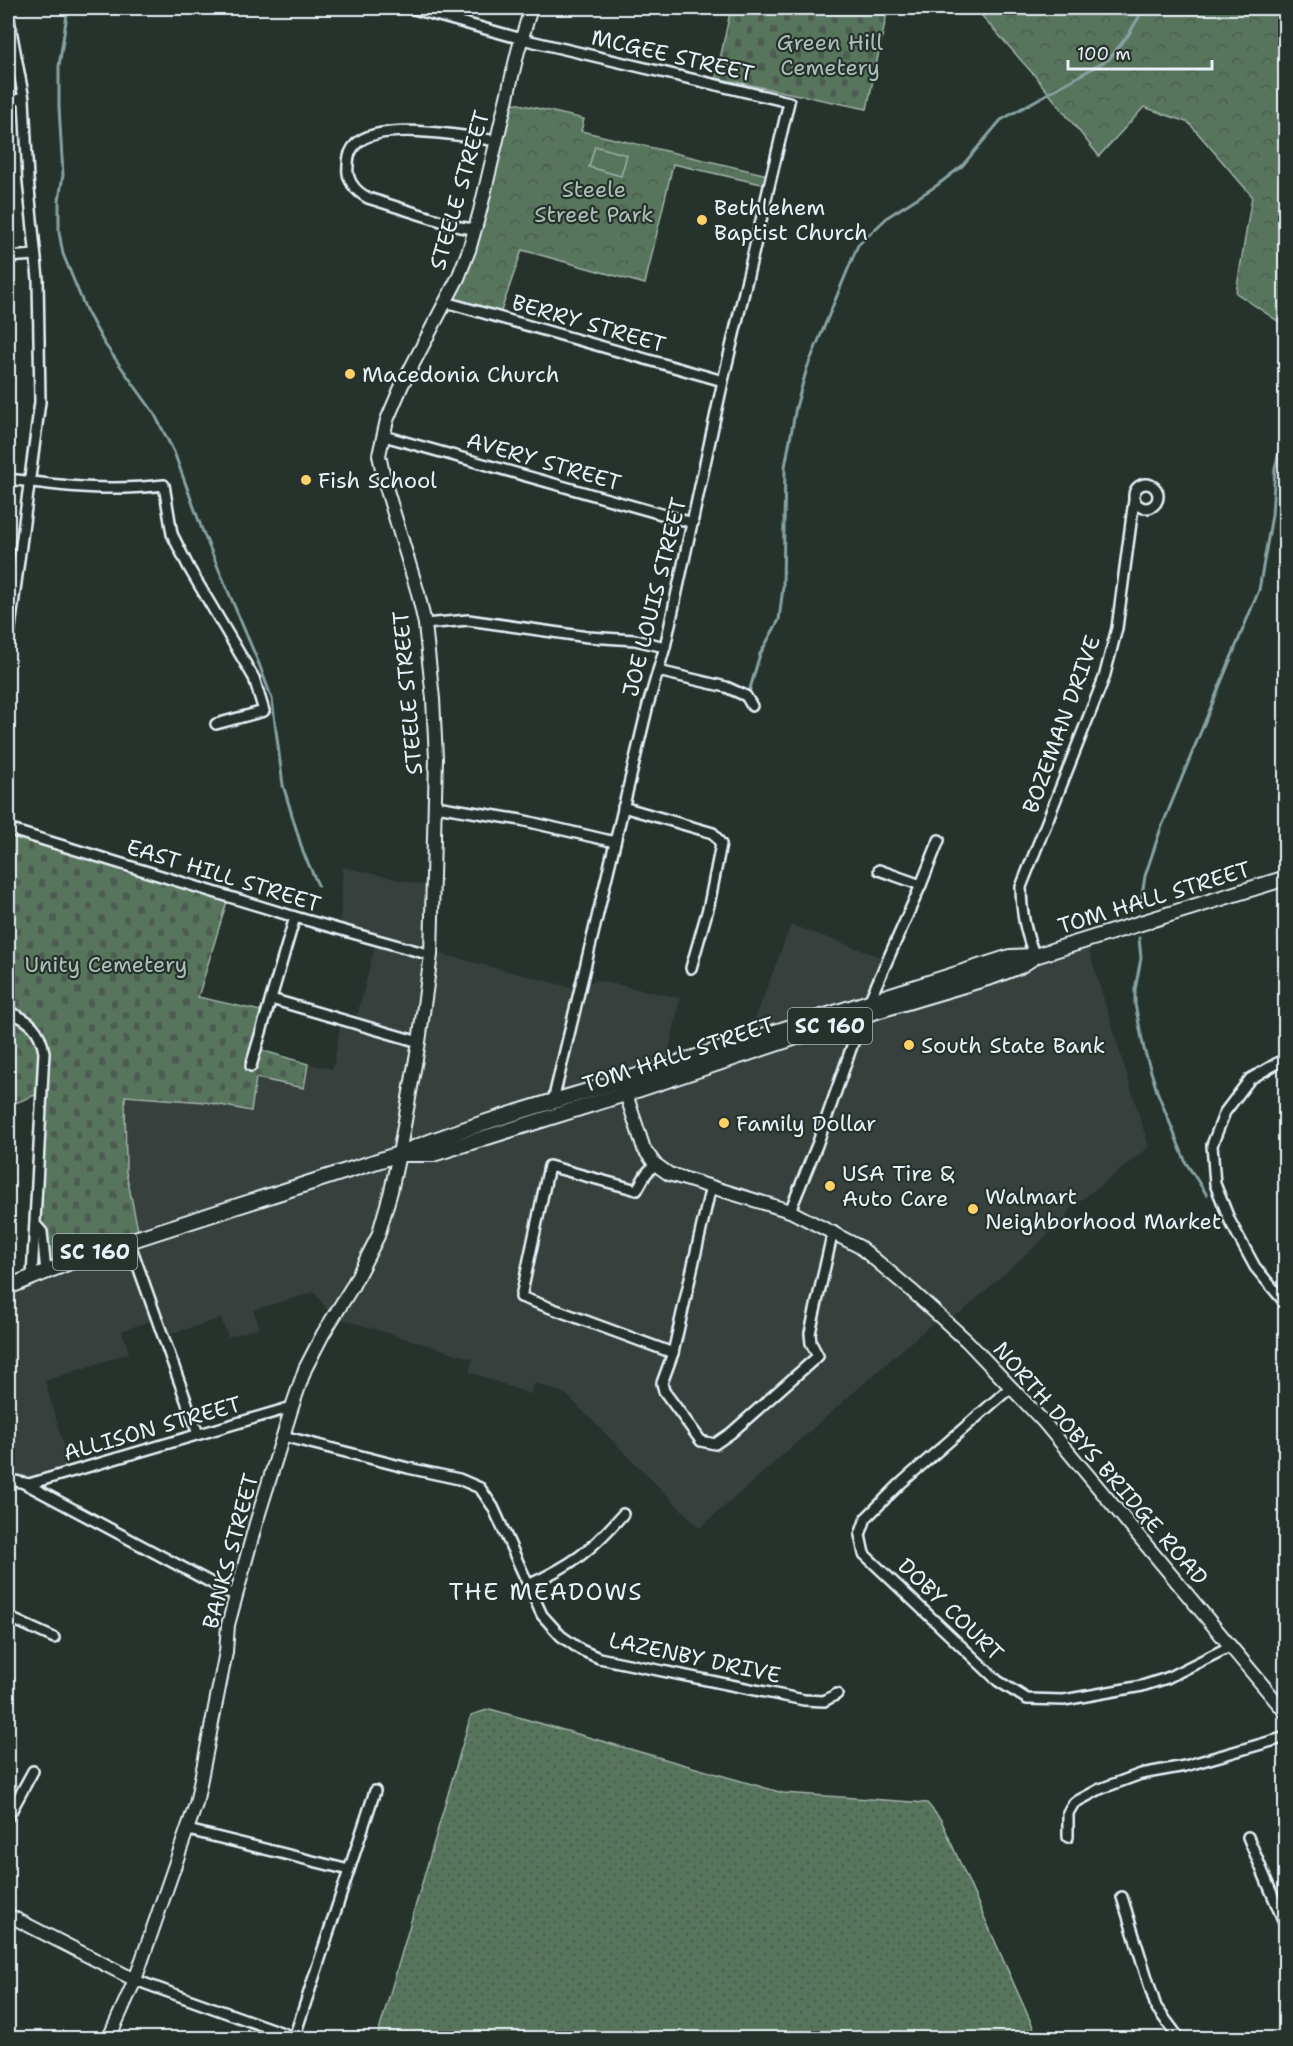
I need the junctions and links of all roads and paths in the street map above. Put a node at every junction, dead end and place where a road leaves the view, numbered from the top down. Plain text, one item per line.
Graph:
1 (410, 8) edge
2 (531, 8) edge
3 (8, 14) edge
4 (522, 39) junction
5 (24, 99) junction
6 (8, 100) edge
7 (789, 102) joint
8 (497, 141) junction
9 (474, 229) junction
10 (35, 255) junction
11 (8, 257) edge
12 (445, 302) junction
13 (723, 381) junction
14 (384, 436) junction
15 (8, 479) edge
16 (30, 482) junction
17 (1134, 500) dead end
18 (693, 523) junction
19 (425, 624) junction
20 (8, 643) edge
21 (665, 647) junction
22 (658, 671) junction
23 (752, 706) dead end
24 (216, 724) dead end
25 (436, 806) junction
26 (623, 807) junction
27 (8, 829) edge
28 (939, 840) dead end
29 (615, 842) junction
30 (879, 870) dead end
31 (1286, 878) edge
32 (921, 885) junction
33 (295, 917) junction
34 (431, 956) junction
35 (1035, 956) junction
36 (691, 968) dead end
37 (271, 999) junction
38 (869, 1002) junction
39 (8, 1012) edge
40 (863, 1016) junction
41 (419, 1042) junction
42 (1286, 1058) edge
43 (250, 1066) dead end
44 (624, 1088) junction
45 (553, 1101) junction
46 (399, 1154) junction
47 (655, 1164) junction
48 (711, 1186) junction
49 (790, 1210) junction
50 (35, 1224) junction
51 (833, 1232) junction
52 (129, 1241) junction
53 (46, 1272) junction
54 (32, 1277) junction
55 (8, 1287) edge
56 (1286, 1304) edge
57 (673, 1353) junction
58 (1011, 1387) junction
59 (292, 1407) junction
60 (198, 1434) junction
61 (283, 1436) junction
62 (8, 1479) edge
63 (24, 1483) junction
64 (623, 1514) dead end
65 (528, 1585) junction
66 (236, 1596) junction
67 (8, 1617) edge
68 (54, 1638) dead end
69 (1231, 1646) junction
70 (837, 1694) dead end
71 (1284, 1709) edge
72 (1286, 1737) edge
73 (33, 1771) dead end
74 (375, 1791) dead end
75 (8, 1817) edge
76 (188, 1830) junction
77 (1068, 1837) dead end
78 (1248, 1837) dead end
79 (349, 1870) junction
80 (1122, 1897) dead end
81 (8, 1915) edge
82 (1286, 1927) edge
83 (135, 1980) junction
84 (109, 2038) edge
85 (294, 2038) edge
86 (1179, 2038) edge

1 - 4 street, MCGEE STREET
2 - 4 street, STEELE STREET
3 - 5 street
4 - 7 street, MCGEE STREET
4 - 8 street, STEELE STREET
5 - 6 street
5 - 10 street
7 - 13 street, JOE LOUIS STREET
8 - 9 street, STEELE STREET
8 - 9 street
9 - 12 street, STEELE STREET
10 - 11 street
10 - 16 street
12 - 13 street, BERRY STREET
12 - 14 street, STEELE STREET
13 - 18 street, JOE LOUIS STREET
14 - 18 street, AVERY STREET
14 - 19 street, STEELE STREET
15 - 16 street
16 - 20 street
16 - 24 street
17 - 35 street, BOZEMAN DRIVE
18 - 21 street, JOE LOUIS STREET
19 - 21 street
19 - 25 street, STEELE STREET
21 - 22 street, JOE LOUIS STREET
22 - 23 street
22 - 26 street, JOE LOUIS STREET
25 - 29 street
25 - 34 street, STEELE STREET
26 - 29 street, JOE LOUIS STREET
26 - 36 street
27 - 33 street, EAST HILL STREET
28 - 32 street
29 - 45 street, JOE LOUIS STREET
30 - 32 street
31 - 35 main road, TOM HALL STREET / SC 160
32 - 38 street
33 - 34 street, EAST HILL STREET
33 - 37 street
34 - 41 street, STEELE STREET
35 - 38 main road, TOM HALL STREET / SC 160
35 - 40 main road, TOM HALL STREET / SC 160
37 - 41 street
37 - 43 street
38 - 40 street
38 - 44 main road, TOM HALL STREET / SC 160
39 - 50 street
40 - 44 main road, TOM HALL STREET / SC 160
40 - 49 street
41 - 46 street, STEELE STREET
42 - 56 street
44 - 45 main road, TOM HALL STREET / SC 160
44 - 46 main road, TOM HALL STREET / SC 160
44 - 47 street
45 - 46 main road, TOM HALL STREET / SC 160
46 - 52 main road, TOM HALL STREET / SC 160
46 - 59 street, BANKS STREET
47 - 48 street, NORTH DOBYS BRIDGE ROAD
47 - 57 street
48 - 49 street, NORTH DOBYS BRIDGE ROAD
48 - 57 street
49 - 51 street, NORTH DOBYS BRIDGE ROAD
50 - 53 street
50 - 54 street
51 - 57 street
51 - 58 street, NORTH DOBYS BRIDGE ROAD
52 - 53 main road, TOM HALL STREET / SC 160
52 - 60 street
53 - 54 main road, TOM HALL STREET / SC 160
54 - 55 main road, TOM HALL STREET / SC 160
58 - 69 street, NORTH DOBYS BRIDGE ROAD
58 - 69 street, DOBY COURT
59 - 60 street, ALLISON STREET
59 - 61 street, BANKS STREET
60 - 63 street, ALLISON STREET
61 - 65 street, LAZENBY DRIVE
61 - 66 street, BANKS STREET
62 - 63 street
63 - 66 street
64 - 65 street
65 - 70 street, LAZENBY DRIVE
66 - 76 street, BANKS STREET
67 - 68 street
69 - 71 street, NORTH DOBYS BRIDGE ROAD
72 - 77 street
73 - 75 street
74 - 79 street
76 - 79 street
76 - 83 street, BANKS STREET
78 - 82 street
79 - 85 street
80 - 86 street
81 - 83 street
83 - 84 street, BANKS STREET
83 - 85 street

